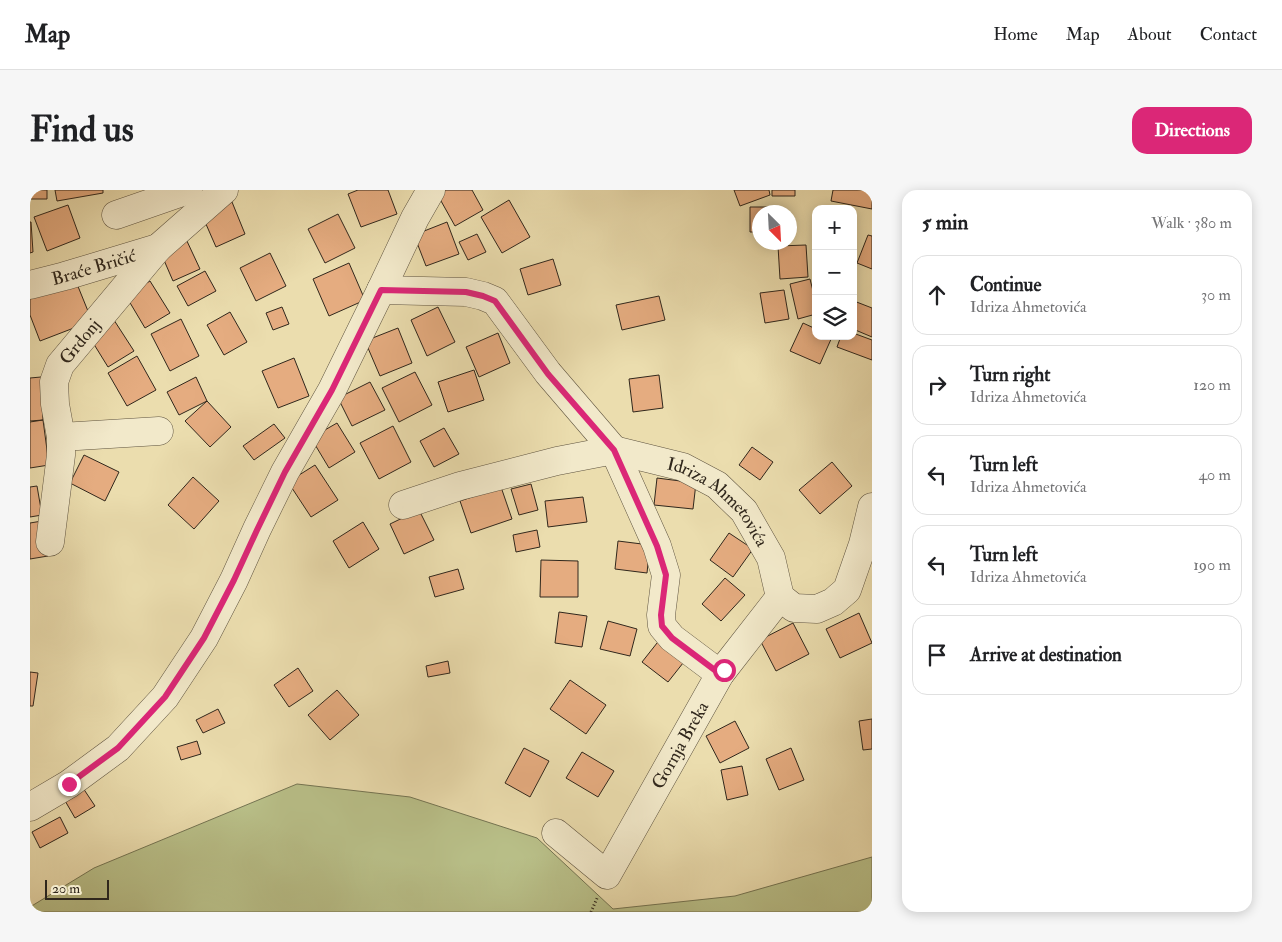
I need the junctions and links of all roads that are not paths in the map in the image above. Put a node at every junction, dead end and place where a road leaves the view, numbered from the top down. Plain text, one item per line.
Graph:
1 (188, 190) edge
2 (224, 190) edge
3 (431, 190) edge
4 (116, 215) dead end
5 (158, 248) junction
6 (30, 285) edge
7 (381, 290) junction
8 (159, 431) dead end
9 (61, 437) junction
10 (614, 450) junction
11 (403, 505) dead end
12 (872, 507) edge
13 (50, 542) dead end
14 (863, 544) junction
15 (872, 576) edge
16 (780, 598) junction
17 (720, 674) junction
18 (30, 807) edge
19 (556, 834) dead end

1 - 4 street
2 - 5 street, Grdonj
3 - 7 street
5 - 6 street, Braće Bričić
5 - 9 street, Grdonj
7 - 10 street
7 - 18 street
8 - 9 street
9 - 13 street, Grdonj
10 - 11 street, Idriza Ahmetovića
10 - 16 street, Idriza Ahmetovića
10 - 17 street
12 - 14 street
14 - 15 street
14 - 16 street
16 - 17 street, Gornja Breka
17 - 19 street, Gornja Breka

